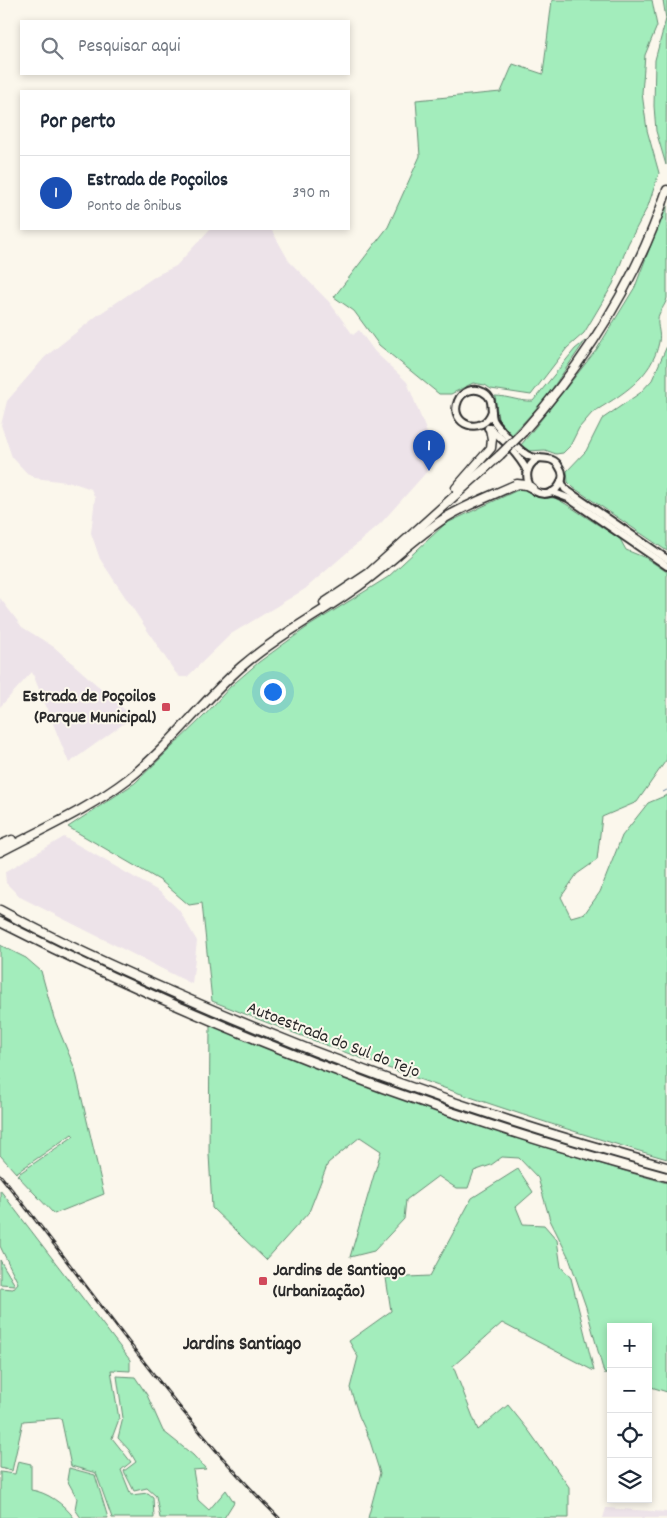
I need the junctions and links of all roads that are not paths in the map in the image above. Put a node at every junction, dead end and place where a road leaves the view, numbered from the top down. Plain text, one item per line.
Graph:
1 (667, 190) edge
2 (492, 411) junction
3 (482, 424) junction
4 (490, 429) junction
5 (540, 458) junction
6 (527, 471) junction
7 (561, 481) junction
8 (532, 488) junction
9 (552, 492) junction
10 (408, 542) junction
11 (667, 559) edge
12 (667, 566) edge
13 (42, 827) junction
14 (0, 845) edge
15 (0, 852) edge
16 (0, 910) edge
17 (0, 922) edge
18 (667, 1167) edge
19 (667, 1177) edge

1 - 10 highway, bridge
2 - 3 main road
2 - 3 main road
2 - 5 main road
3 - 4 main road
4 - 6 main road
4 - 10 highway
5 - 6 main road
5 - 7 main road
6 - 8 main road
7 - 9 main road
7 - 11 main road
8 - 9 main road
8 - 10 highway
9 - 12 main road
10 - 13 highway
13 - 14 highway
13 - 15 highway
16 - 18 highway, Autoestrada do Sul do Tejo
17 - 19 highway, Autoestrada do Sul do Tejo

